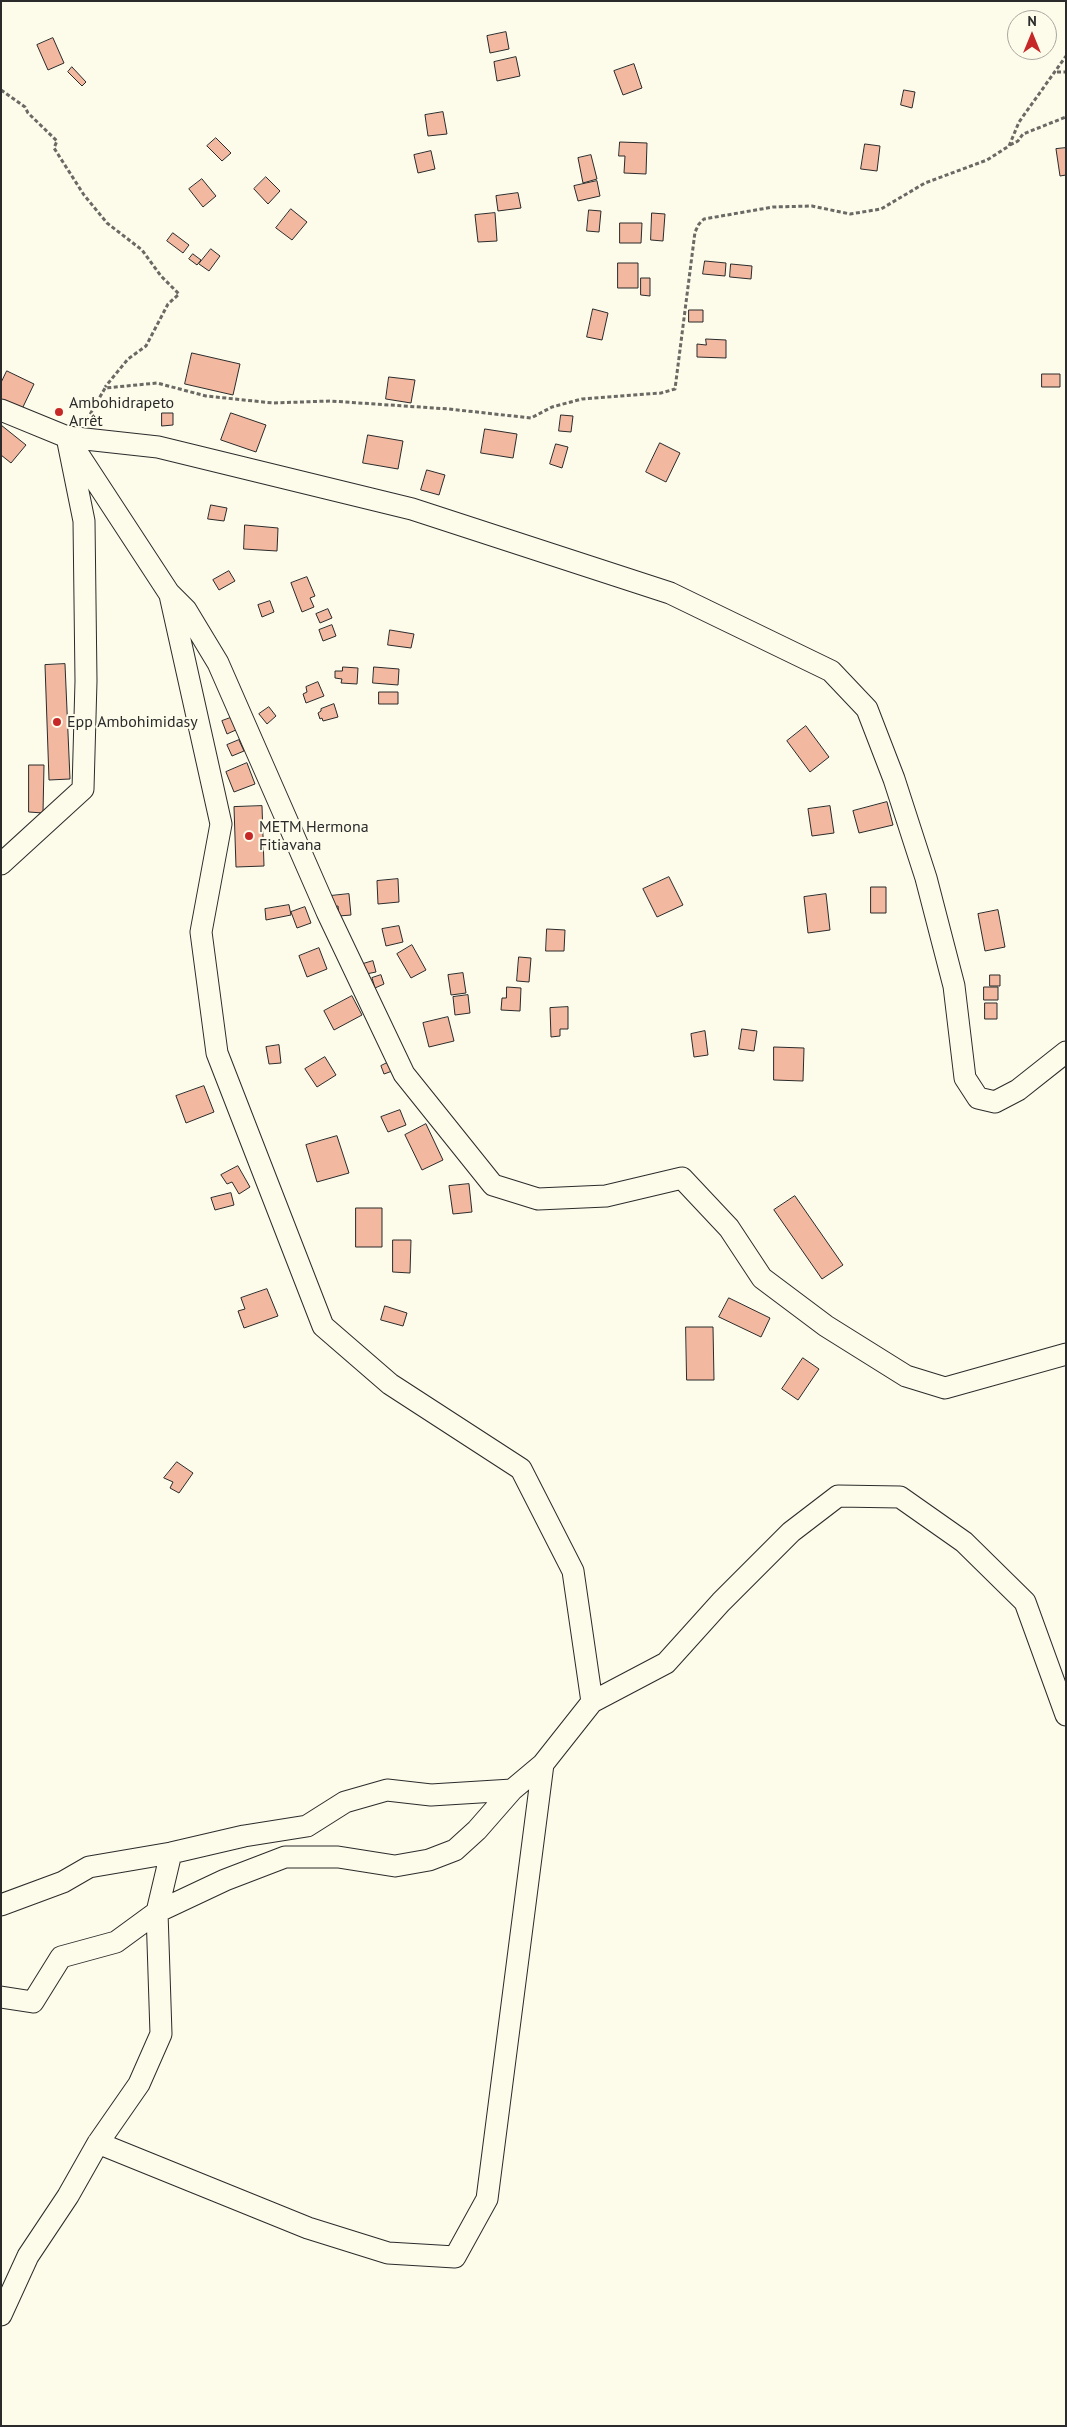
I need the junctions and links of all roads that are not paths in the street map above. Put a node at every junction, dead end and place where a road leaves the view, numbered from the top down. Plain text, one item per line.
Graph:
1 (1, 410) edge
2 (67, 437) junction
3 (169, 593) junction
4 (1, 864) edge
5 (1066, 1052) edge
6 (1066, 1354) edge
7 (592, 1702) junction
8 (1066, 1716) edge
9 (543, 1764) junction
10 (512, 1790) junction
11 (171, 1854) junction
12 (1, 1905) edge
13 (157, 1912) junction
14 (1, 1997) edge
15 (98, 2143) junction
16 (1, 2315) edge

1 - 2 street
2 - 3 street
2 - 4 street
2 - 5 street
3 - 6 street
3 - 7 street
7 - 8 street
7 - 9 street
9 - 10 street
9 - 15 street
10 - 11 street
10 - 13 street
11 - 12 street
11 - 13 street
13 - 14 street
13 - 15 street
15 - 16 street

